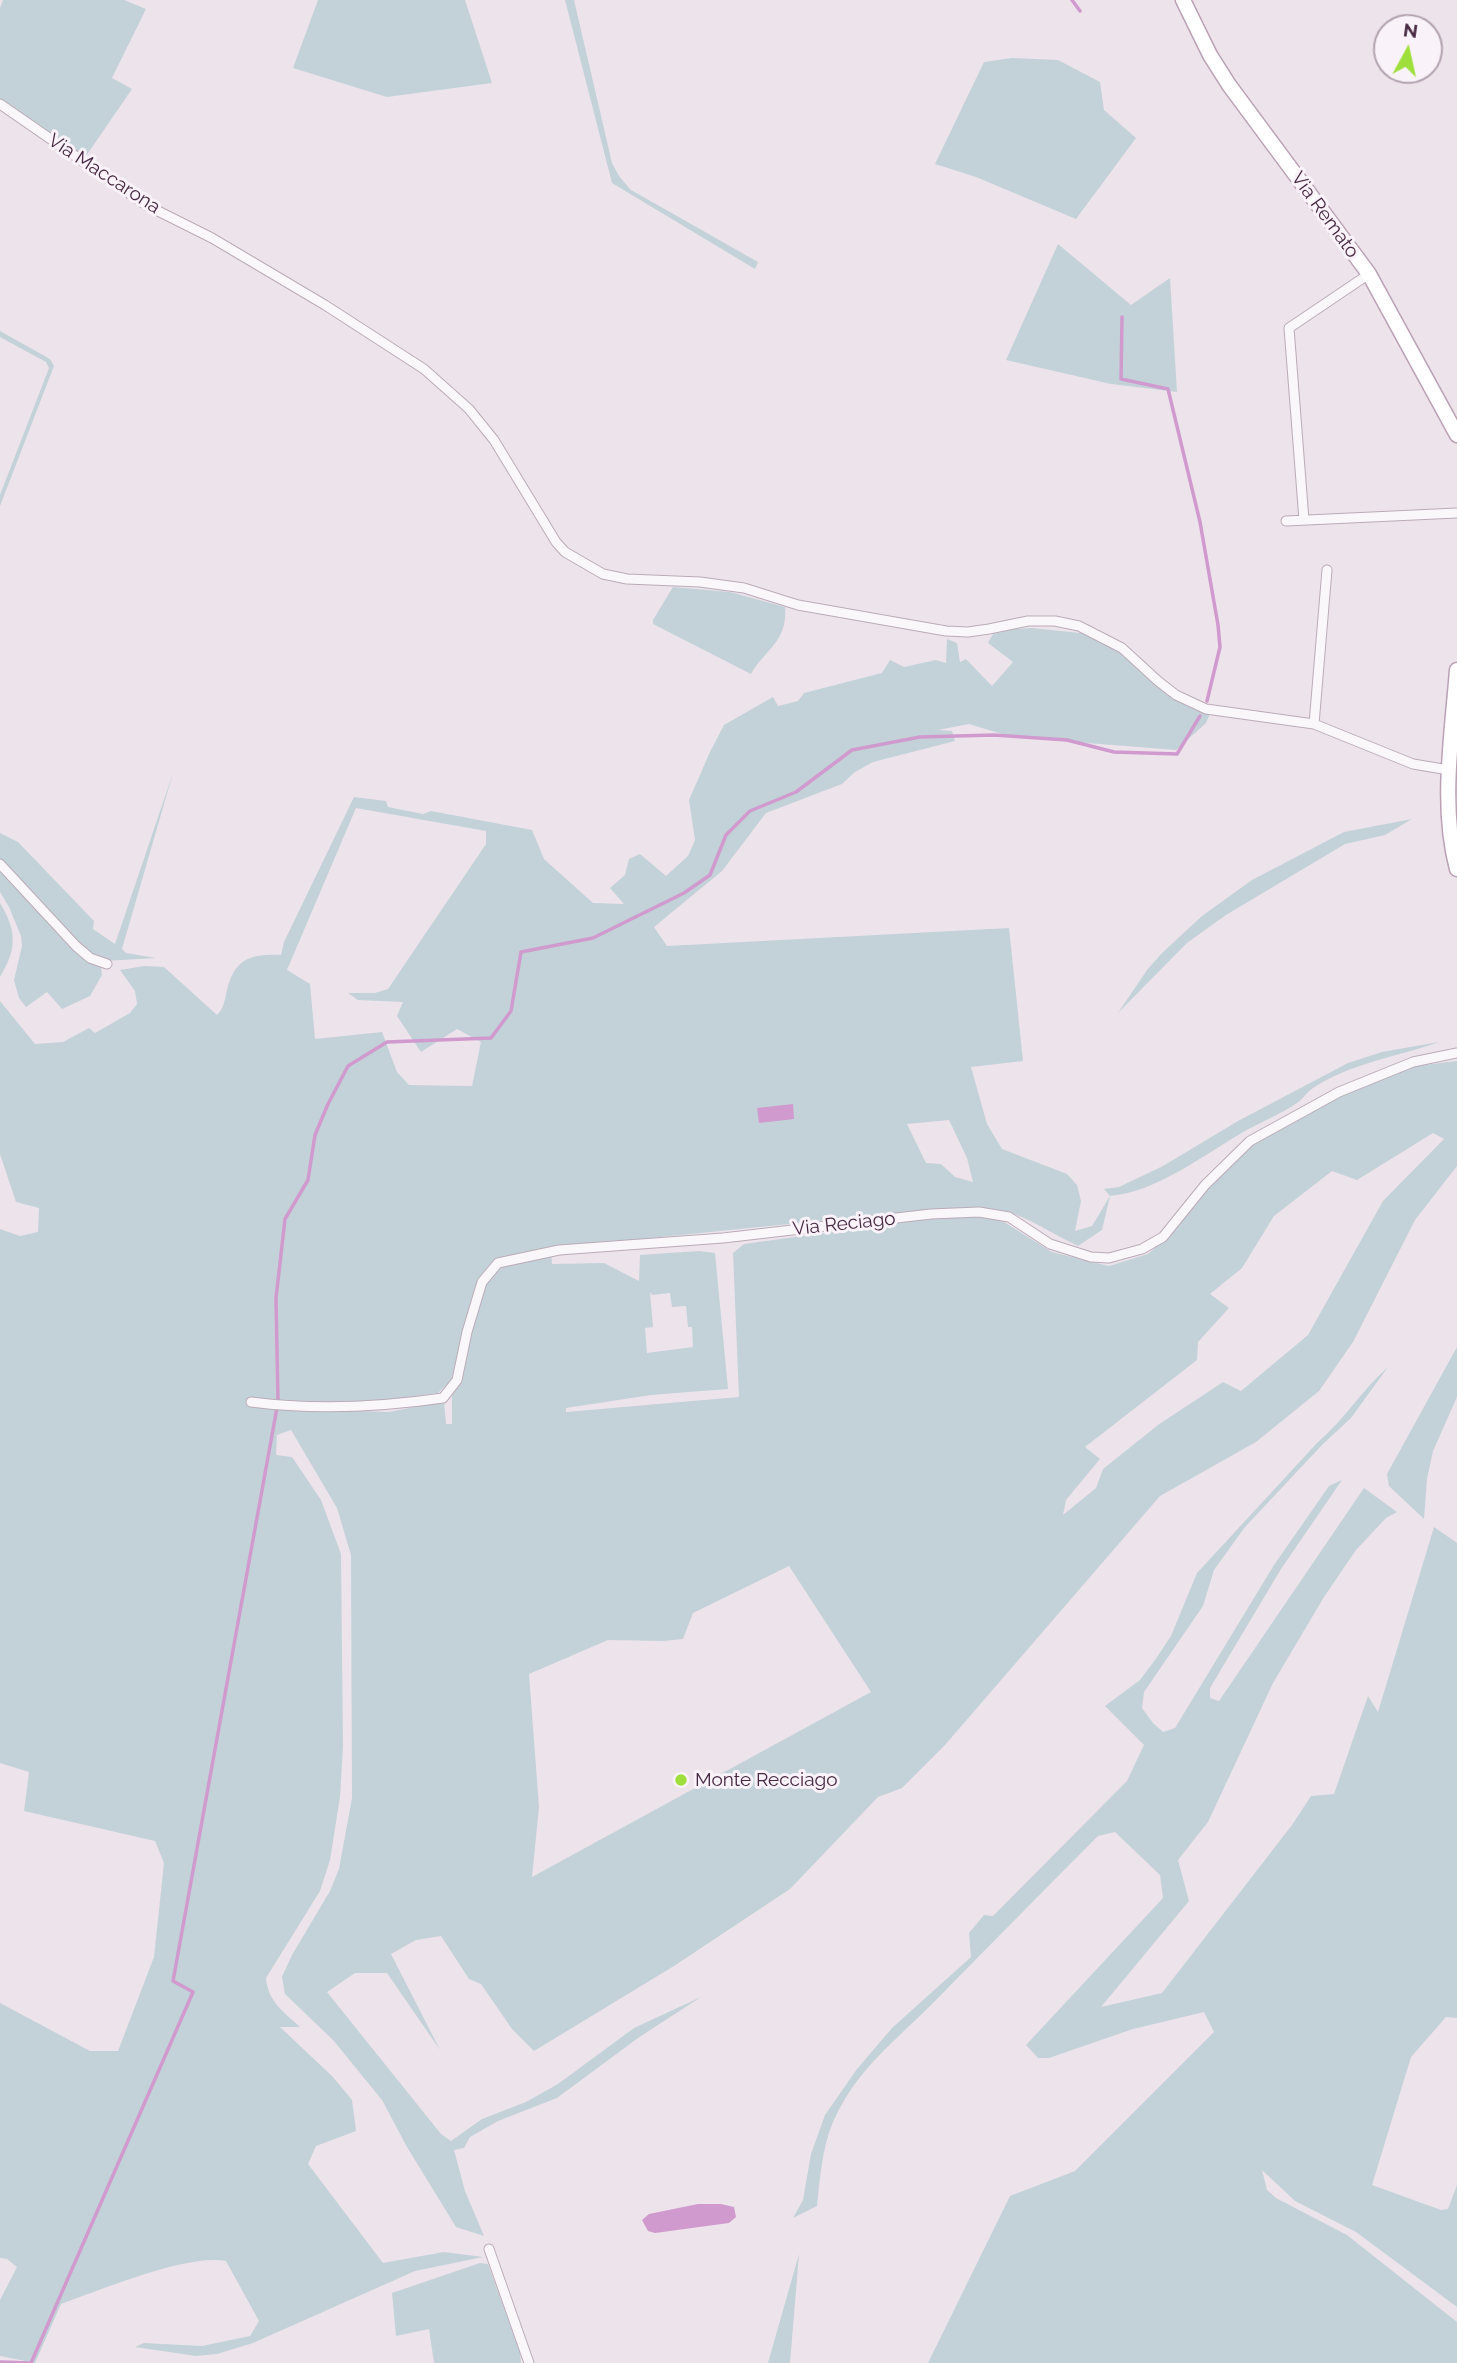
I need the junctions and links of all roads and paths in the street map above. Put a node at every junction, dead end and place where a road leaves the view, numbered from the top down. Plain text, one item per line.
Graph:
1 (1183, 0) edge
2 (0, 104) edge
3 (1369, 274) junction
4 (1457, 435) edge
5 (1457, 513) edge
6 (1304, 520) junction
7 (1286, 521) dead end
8 (1327, 570) dead end
9 (1457, 670) edge
10 (1314, 724) junction
11 (1449, 769) junction
12 (0, 864) edge
13 (1457, 869) edge
14 (107, 964) dead end
15 (1457, 1054) edge
16 (251, 1402) dead end
17 (489, 2249) dead end
18 (529, 2363) edge

1 - 3 main road, Via Remato
2 - 10 street, Via Maccarona
3 - 4 main road, Via Remato
3 - 6 street
5 - 6 street
6 - 7 street
8 - 10 street
9 - 11 main road
10 - 11 street, Via Maccarona
11 - 13 main road
12 - 14 street
15 - 16 street, Via Reciago
17 - 18 street

